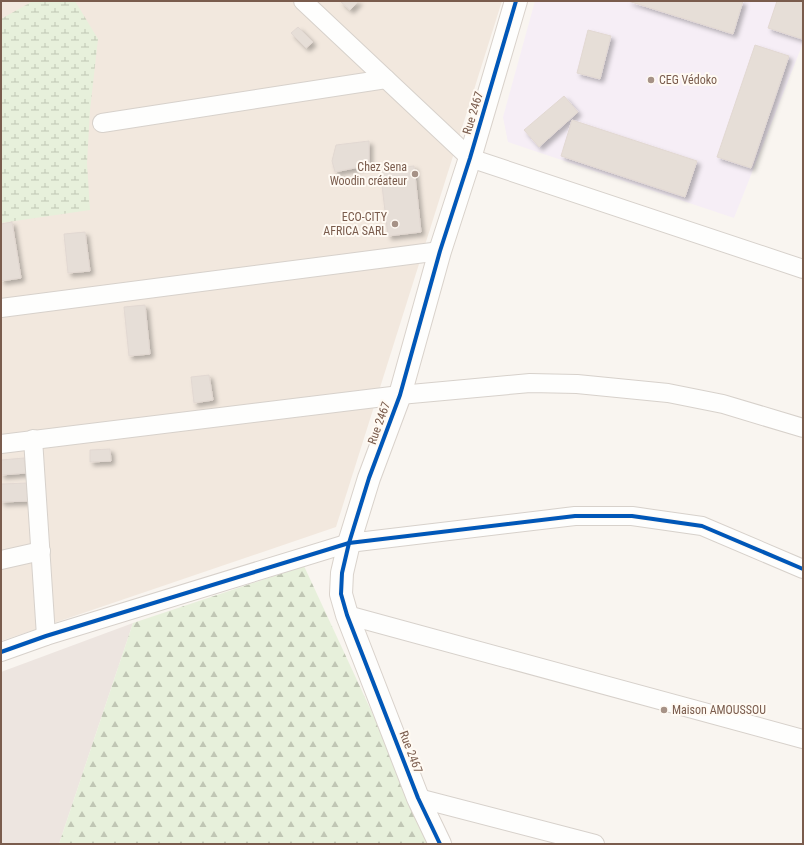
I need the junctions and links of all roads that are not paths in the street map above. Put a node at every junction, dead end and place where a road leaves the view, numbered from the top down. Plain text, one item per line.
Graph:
1 (302, 1) edge
2 (516, 1) edge
3 (386, 79) junction
4 (102, 123) dead end
5 (470, 158) junction
6 (440, 251) junction
7 (803, 269) edge
8 (1, 308) edge
9 (400, 395) junction
10 (803, 428) edge
11 (33, 439) junction
12 (1, 444) edge
13 (349, 542) junction
14 (41, 551) junction
15 (1, 560) edge
16 (803, 569) edge
17 (347, 615) junction
18 (46, 636) junction
19 (1, 652) edge
20 (803, 739) edge
21 (418, 798) junction
22 (440, 844) edge
23 (595, 844) edge

1 - 3 street
2 - 5 street, Rue 2467
3 - 4 street
3 - 5 street
5 - 6 street, Rue 2467
5 - 7 street
6 - 8 street
6 - 9 street, Rue 2467
9 - 10 street
9 - 11 street
9 - 13 street, Rue 2467
11 - 12 street
11 - 14 street
13 - 16 street
13 - 17 street, Rue 2467
13 - 18 street
14 - 15 street
14 - 18 street
17 - 20 street
17 - 21 street, Rue 2467
18 - 19 street
21 - 22 street, Rue 2467
21 - 23 street

